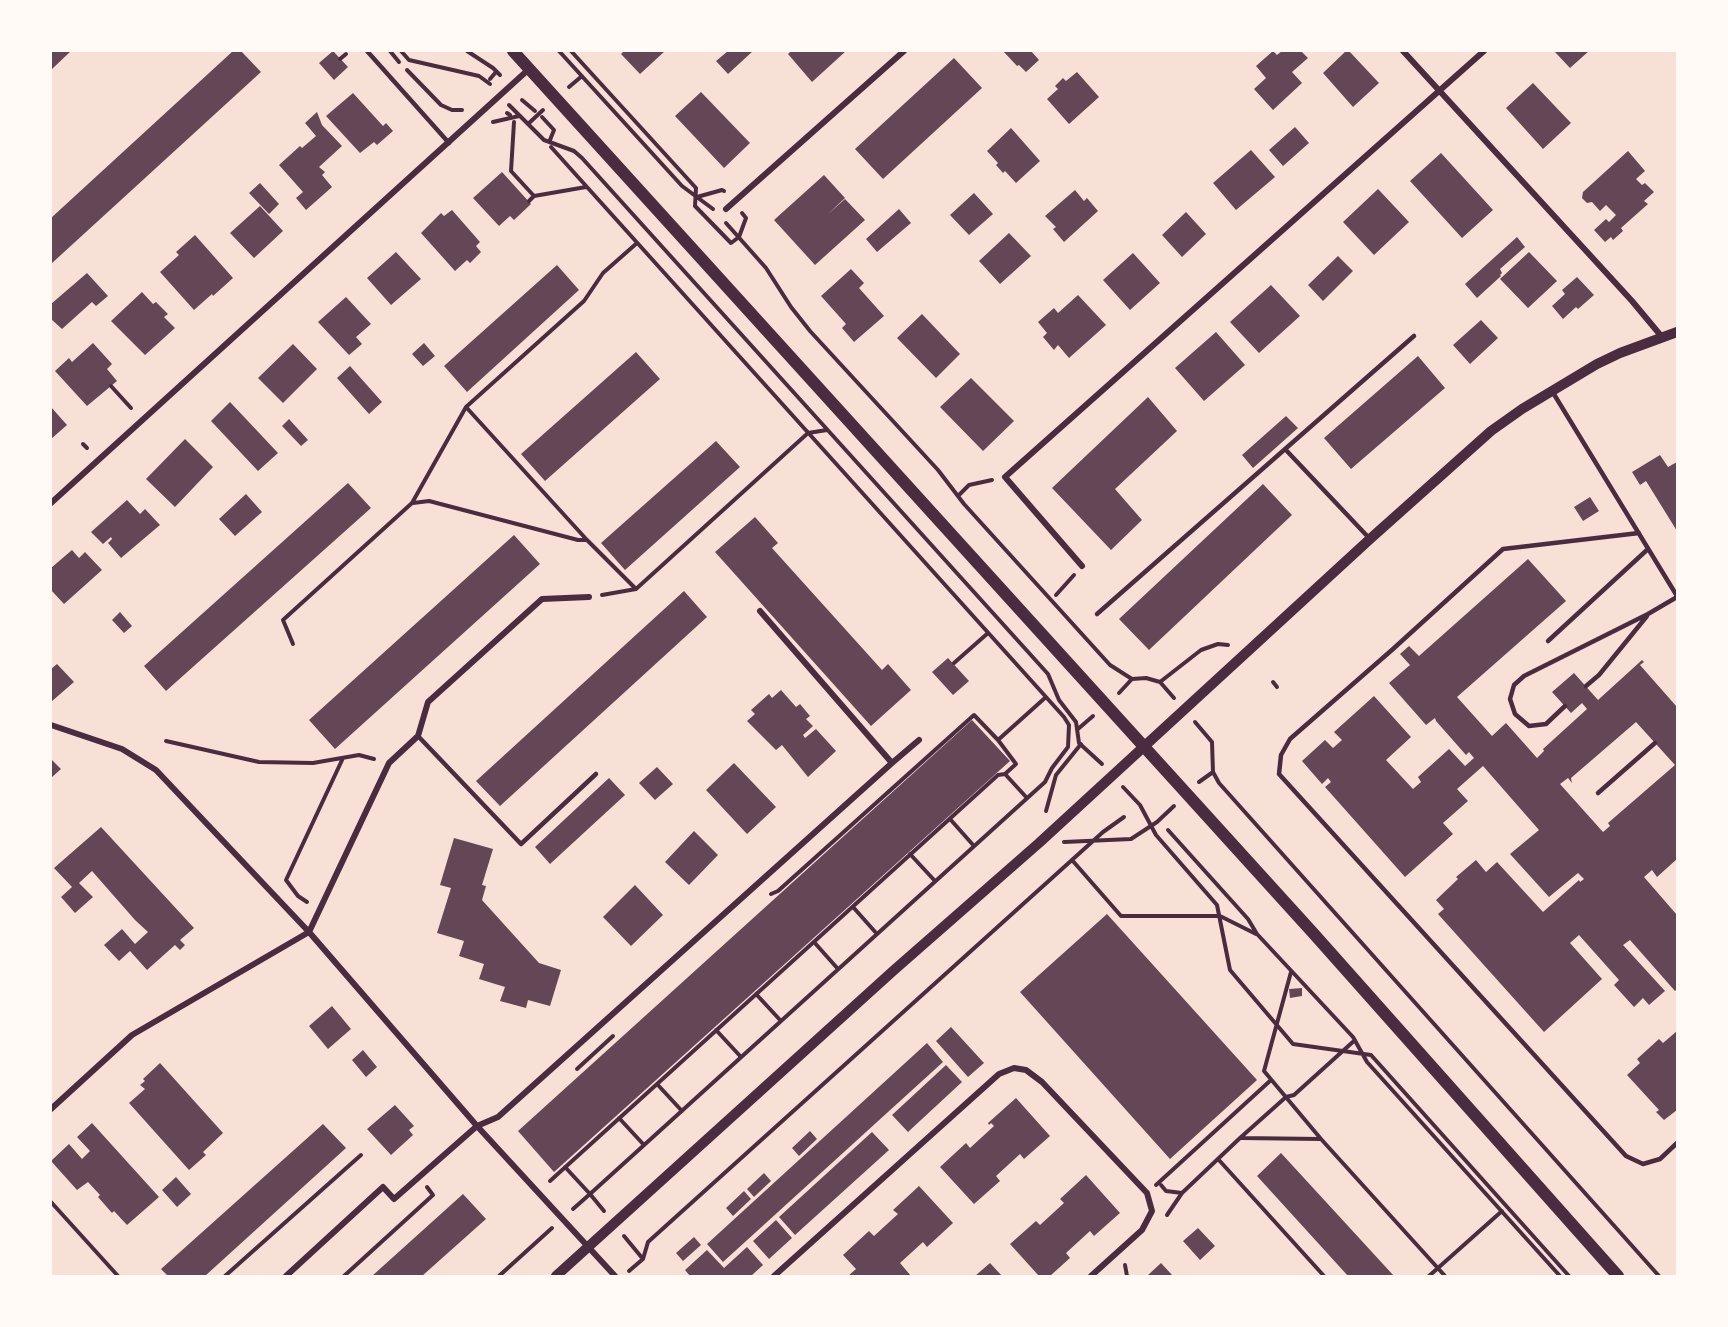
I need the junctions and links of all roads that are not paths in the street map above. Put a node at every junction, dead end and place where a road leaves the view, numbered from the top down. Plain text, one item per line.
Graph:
1 (367, 51) edge
2 (513, 51) edge
3 (904, 51) edge
4 (1403, 51) edge
5 (1484, 51) edge
6 (530, 69) junction
7 (1438, 91) junction
8 (449, 142) junction
9 (726, 209) dead end
10 (1677, 332) edge
11 (1414, 336) dead end
12 (1662, 338) junction
13 (1552, 391) junction
14 (1285, 449) junction
15 (51, 503) edge
16 (1639, 533) junction
17 (1370, 539) junction
18 (1648, 549) junction
19 (1083, 566) road end
20 (1677, 596) edge
21 (589, 597) road end
22 (760, 611) dead end
23 (1097, 614) dead end
24 (1648, 614) junction
25 (1548, 641) dead end
26 (1586, 687) dead end
27 (1565, 706) dead end
28 (51, 725) edge
29 (418, 736) junction
30 (919, 740) dead end
31 (1655, 743) dead end
32 (1144, 747) junction
33 (892, 763) junction
34 (596, 774) dead end
35 (1598, 793) dead end
36 (309, 932) junction
37 (51, 1109) edge
38 (477, 1126) junction
39 (1677, 1143) edge
40 (589, 1247) junction
41 (286, 1276) edge
42 (556, 1276) edge
43 (615, 1276) edge
44 (774, 1276) edge
45 (1091, 1276) edge
46 (1618, 1276) edge

1 - 8 lane
2 - 6 main road
3 - 9 street
4 - 7 street
5 - 7 street
6 - 8 street
6 - 32 main road
7 - 12 street
7 - 19 street
8 - 15 street
10 - 12 street
11 - 14 lane
12 - 13 street
13 - 16 lane
13 - 17 street
14 - 17 lane
14 - 23 lane
16 - 18 lane
16 - 39 lane
17 - 32 street
18 - 20 lane
18 - 25 lane
20 - 24 lane
21 - 29 street
22 - 33 street
24 - 26 lane
24 - 27 lane
28 - 36 street
29 - 34 lane
29 - 36 street
30 - 33 street
31 - 35 lane
32 - 40 street
32 - 46 main road
33 - 38 street
36 - 37 street
36 - 38 street
38 - 40 street
38 - 41 street
40 - 42 street
40 - 43 street
44 - 45 street

